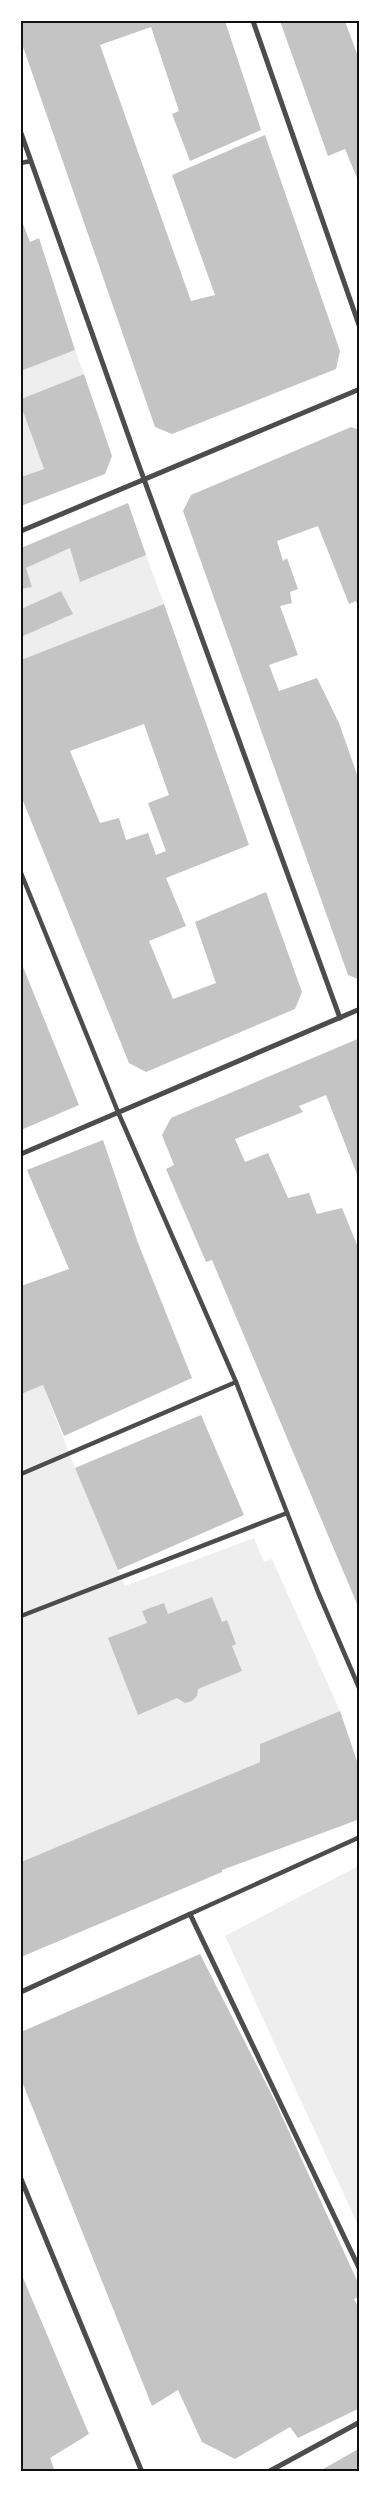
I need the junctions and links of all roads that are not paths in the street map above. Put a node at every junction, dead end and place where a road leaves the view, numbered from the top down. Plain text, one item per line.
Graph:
1 (253, 21) edge
2 (21, 133) edge
3 (31, 161) junction
4 (21, 163) edge
5 (360, 328) edge
6 (360, 390) edge
7 (144, 480) junction
8 (21, 532) edge
9 (21, 873) edge
10 (360, 1009) edge
11 (340, 1018) junction
12 (118, 1112) junction
13 (21, 1154) edge
14 (236, 1382) junction
15 (21, 1474) edge
16 (288, 1513) junction
17 (21, 1616) edge
18 (360, 1690) edge
19 (360, 1837) edge
20 (190, 1914) junction
21 (21, 1992) edge
22 (21, 2178) edge
23 (360, 2270) edge
24 (360, 2422) edge
25 (142, 2472) edge
26 (268, 2472) edge

1 - 5 street
2 - 3 street
3 - 4 street
3 - 7 street
6 - 7 street
7 - 8 street
7 - 11 street
9 - 12 street
10 - 11 street
11 - 12 street
12 - 13 street
12 - 14 street
14 - 15 street
14 - 16 street
16 - 17 street
16 - 18 street
19 - 20 street
20 - 21 street
20 - 23 street
22 - 25 street
24 - 26 street

